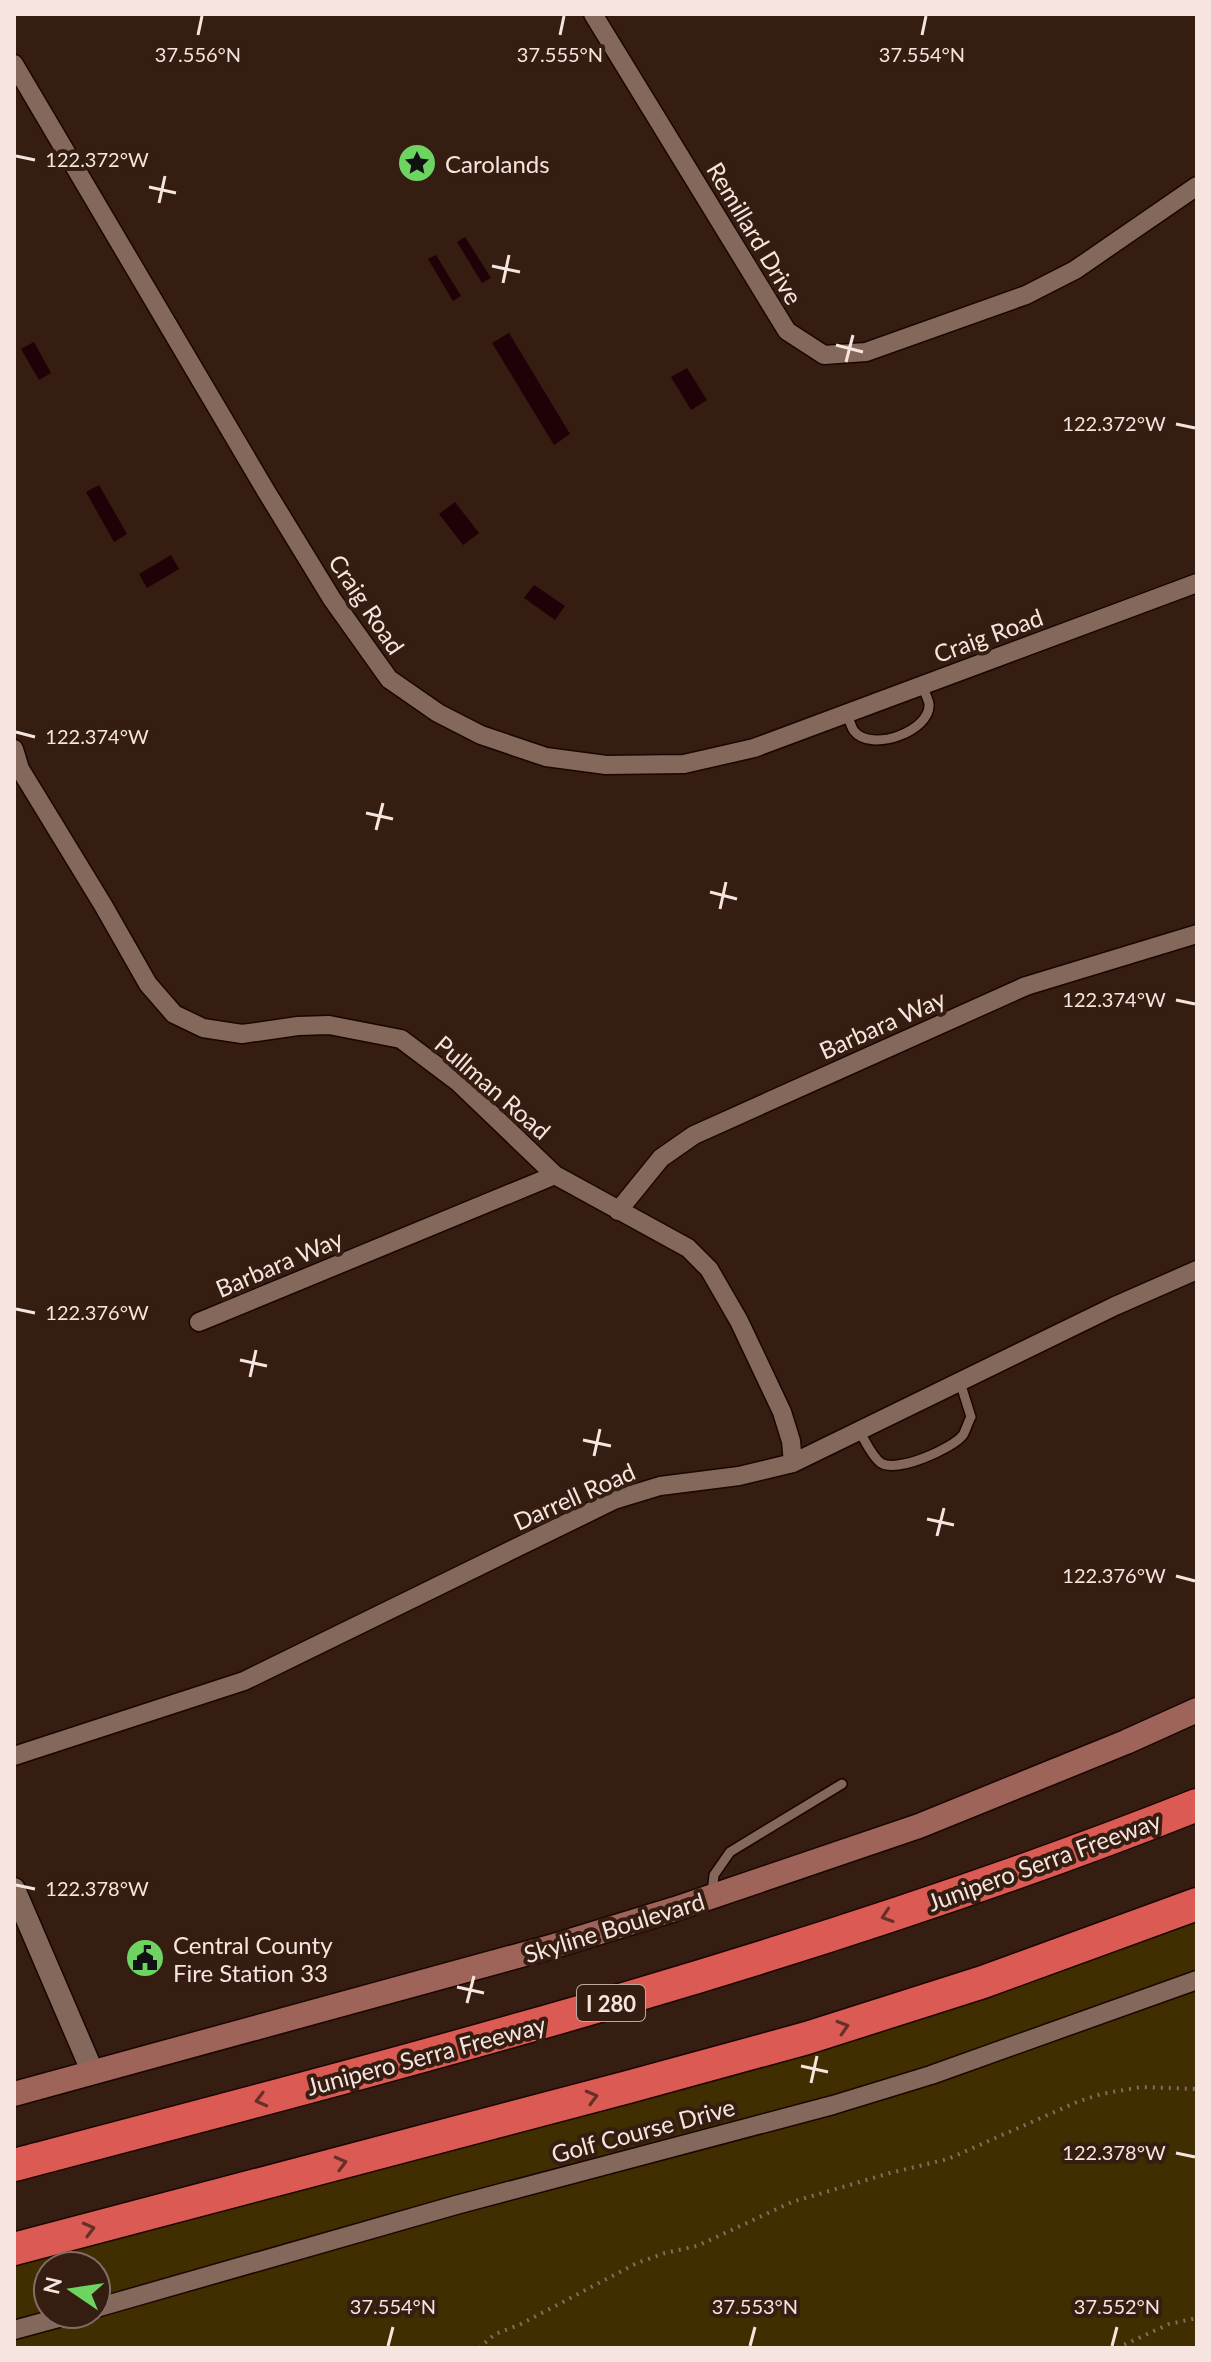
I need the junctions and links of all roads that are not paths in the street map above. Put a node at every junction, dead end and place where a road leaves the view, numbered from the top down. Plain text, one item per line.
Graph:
1 (593, 14) edge
2 (14, 64) edge
3 (1197, 186) edge
4 (1197, 583) edge
5 (922, 686) junction
6 (847, 713) junction
7 (14, 749) edge
8 (1197, 934) edge
9 (555, 1175) junction
10 (618, 1211) junction
11 (1197, 1270) edge
12 (199, 1322) dead end
13 (960, 1382) junction
14 (859, 1431) junction
15 (793, 1463) junction
16 (1197, 1710) edge
17 (14, 1756) edge
18 (842, 1784) dead end
19 (1197, 1805) edge
20 (14, 1889) edge
21 (712, 1897) junction
22 (1197, 1904) edge
23 (1197, 1980) edge
24 (93, 2073) junction
25 (14, 2094) edge
26 (14, 2165) edge
27 (14, 2249) edge
28 (112, 2303) edge

1 - 3 street, Remillard Drive
2 - 6 street, Craig Road
4 - 5 street, Craig Road
5 - 6 street, Craig Road
5 - 6 lane
7 - 9 street, Pullman Road
8 - 10 street, Barbara Way
9 - 10 street, Pullman Road
9 - 12 street, Barbara Way
10 - 15 street, Pullman Road
11 - 13 street, Darrell Road
13 - 14 street, Darrell Road
13 - 14 lane
14 - 15 street, Darrell Road
15 - 17 street, Darrell Road
16 - 21 main road, Skyline Boulevard
18 - 21 lane
19 -> 26 highway, Junipero Serra Freeway / I 280
20 - 24 street
21 - 24 main road, Skyline Boulevard
27 -> 22 highway
23 - 28 street, Golf Course Drive
24 - 25 main road, Skyline Boulevard

